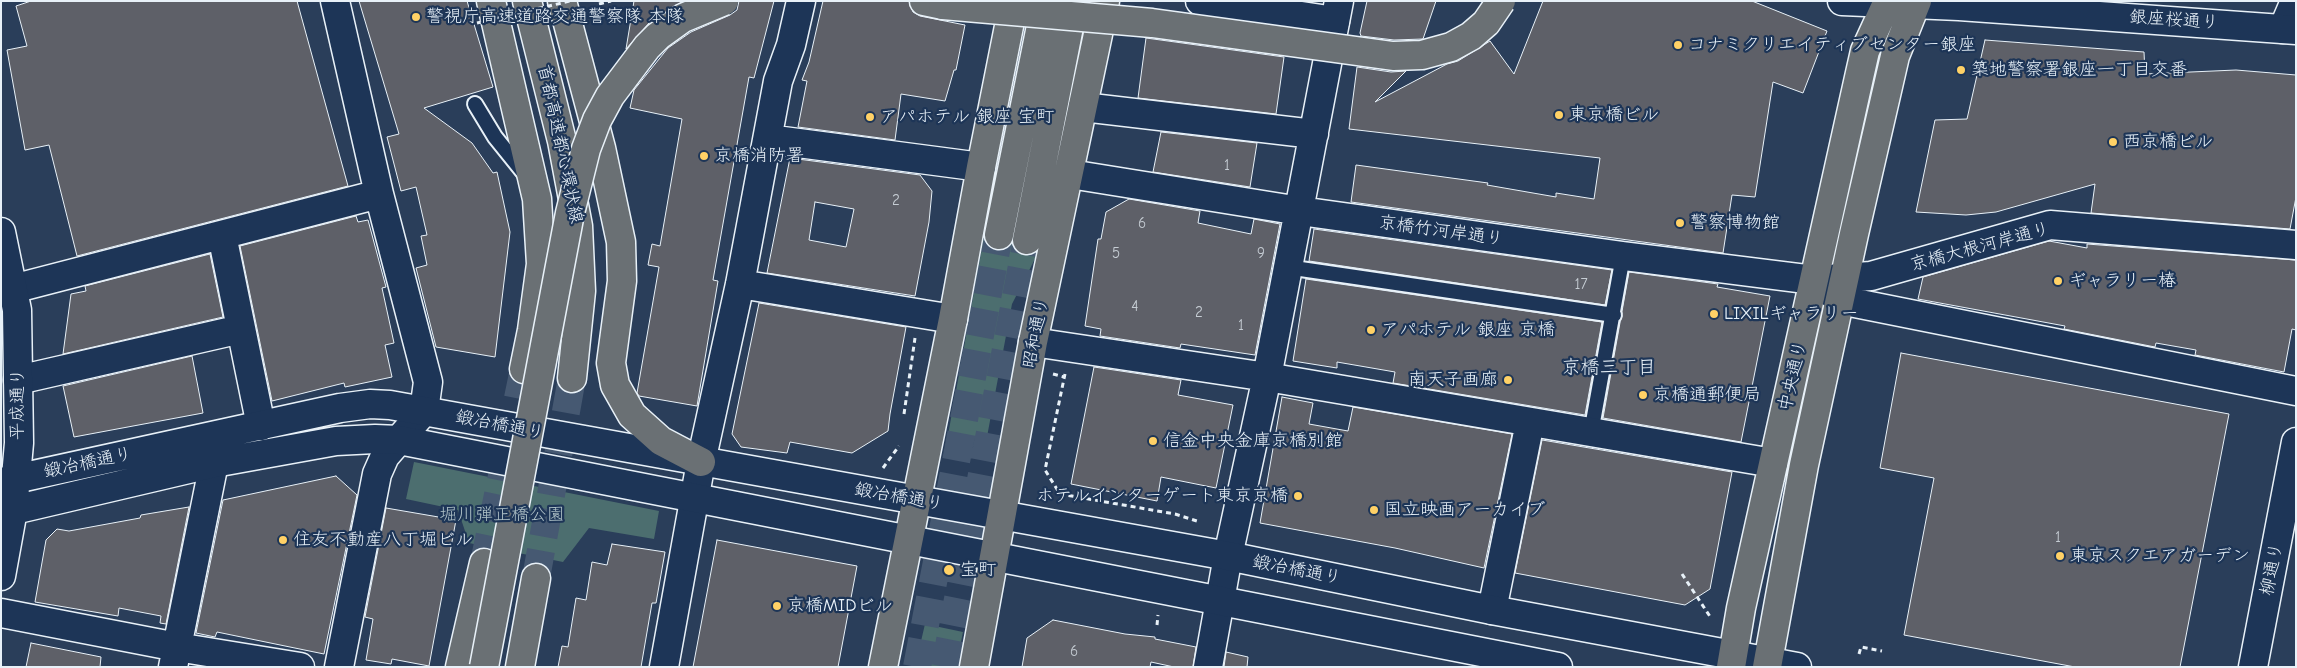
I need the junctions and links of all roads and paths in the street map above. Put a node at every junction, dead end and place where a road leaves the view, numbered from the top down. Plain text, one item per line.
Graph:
1 (335, 1) edge
2 (527, 1) edge
3 (562, 1) edge
4 (570, 1) edge
5 (611, 1) edge
6 (724, 1) edge
7 (801, 1) edge
8 (1014, 1) edge
9 (1046, 1) edge
10 (1074, 1) edge
11 (1105, 1) edge
12 (1200, 1) edge
13 (1501, 1) edge
14 (1842, 1) edge
15 (2295, 1) edge
16 (1887, 2) edge
17 (933, 3) edge
18 (1917, 3) edge
19 (599, 4) dead end
20 (2123, 9) edge
21 (1337, 11) edge
22 (484, 12) edge
23 (2289, 29) edge
24 (475, 104) dead end
25 (1084, 107) junction
26 (1314, 134) junction
27 (768, 139) junction
28 (980, 167) junction
29 (1070, 174) junction
30 (380, 194) junction
31 (538, 199) junction
32 (1300, 211) junction
33 (1, 232) edge
34 (222, 235) junction
35 (999, 235) tunnel mouth
36 (1027, 240) tunnel mouth
37 (2296, 245) edge
38 (1623, 256) junction
39 (1919, 264) junction
40 (1287, 267) junction
41 (1814, 280) junction
42 (740, 284) junction
43 (1842, 288) junction
44 (8, 290) edge
45 (1911, 313) junction
46 (1614, 315) junction
47 (953, 319) junction
48 (241, 330) junction
49 (915, 334) dead end
50 (1033, 342) junction
51 (524, 369) tunnel mouth
52 (1066, 369) dead end
53 (1267, 377) junction
54 (572, 378) tunnel mouth
55 (18, 380) junction
56 (2296, 391) edge
57 (424, 411) junction
58 (904, 416) dead end
59 (1530, 422) junction
60 (261, 426) junction
61 (1591, 433) junction
62 (399, 440) junction
63 (2296, 442) edge
64 (900, 444) dead end
65 (701, 462) junction
66 (1773, 462) junction
67 (214, 463) junction
68 (881, 472) dead end
69 (9, 481) edge
70 (696, 497) junction
71 (916, 500) junction
72 (7, 511) edge
73 (1002, 514) junction
74 (1203, 523) dead end
75 (908, 539) junction
76 (1228, 556) junction
77 (994, 558) junction
78 (484, 563) tunnel mouth
79 (1682, 574) dead end
80 (1, 576) edge
81 (536, 578) tunnel mouth
82 (1220, 599) junction
83 (1492, 610) junction
84 (1, 613) edge
85 (1711, 618) dead end
86 (1882, 651) dead end
87 (1860, 654) dead end
88 (175, 657) edge
89 (1732, 661) edge
90 (1767, 664) edge
91 (300, 667) edge
92 (339, 667) edge
93 (460, 667) edge
94 (484, 667) edge
95 (520, 667) edge
96 (664, 667) edge
97 (883, 667) edge
98 (974, 667) edge
99 (1208, 667) edge
100 (1558, 667) edge
101 (1797, 667) edge
102 (2253, 667) edge

1 - 30 street
2 - 54 main road, 首都高速都心環状線
3 - 65 main road
4 - 22 path, bridge
5 - 19 path
6 - 94 main road, bridge
7 - 27 street
8 - 28 main road
9 - 35 main road
10 - 36 main road
11 - 25 main road, 昭和通り
12 - 21 street
13 - 17 main road, bridge
14 - 16 street, 銀座桜通り
15 - 23 street
16 - 18 street, 銀座桜通り
16 - 41 main road, 中央通り
18 - 20 street, 銀座桜通り
18 - 43 main road, 中央通り
20 - 23 street, 銀座桜通り
21 - 26 street
22 - 31 main road, 首都高速都心環状線
24 - 31 lane
25 - 26 street
25 - 29 main road, 昭和通り
26 - 32 street
27 - 28 street
27 - 42 street
28 - 47 main road
29 - 32 street, 京橋竹河岸通り
29 - 50 main road, 昭和通り
30 - 34 street
30 - 57 street
31 - 51 main road, 首都高速都心環状線
32 - 38 street, 京橋竹河岸通り
32 - 40 street
33 - 44 street, 平成通り
34 - 44 street
34 - 48 street
37 - 39 street, 京橋大根河岸通り
38 - 41 street, 京橋竹河岸通り
38 - 46 lane
39 - 43 street, 京橋大根河岸通り
39 - 45 street
40 - 46 lane
40 - 53 street
41 - 43 street, 京橋大根河岸通り
41 - 66 main road, 中央通り
42 - 47 street
42 - 65 street
43 - 45 street
43 - 90 main road, 中央通り
44 - 55 street, 平成通り
45 - 56 street
46 - 61 lane
47 - 71 main road
48 - 55 street
48 - 60 street
49 - 58 path
50 - 53 street
50 - 73 main road, 昭和通り
52 - 74 path
53 - 59 street
53 - 76 street
55 - 69 street, 平成通り
57 - 60 street, 鍛冶橋通り
57 - 62 street
57 - 65 street, 鍛冶橋通り
59 - 61 street
59 - 83 street
60 - 69 street, 鍛冶橋通り
61 - 66 street
62 - 67 street, 鍛冶橋通り
62 - 70 street, 鍛冶橋通り
62 - 92 street
63 - 102 street, 柳通り
64 - 68 path
65 - 70 street
65 - 71 street, 鍛冶橋通り
66 - 89 main road, 中央通り
67 - 72 street, 鍛冶橋通り
67 - 88 street
69 - 72 street, 平成通り
70 - 75 street, 鍛冶橋通り
70 - 96 street
71 - 73 street, 鍛冶橋通り
71 - 75 main road
72 - 80 street, 平成通り
73 - 76 street, 鍛冶橋通り
73 - 77 main road, 昭和通り
75 - 77 street, 鍛冶橋通り
75 - 97 main road
76 - 82 street
76 - 83 street, 鍛冶橋通り
77 - 82 street, 鍛冶橋通り
77 - 98 main road, 昭和通り
78 - 93 main road
79 - 85 path
81 - 95 main road
82 - 99 street
82 - 100 street, 鍛冶橋通り
83 - 89 street, 鍛冶橋通り
84 - 88 street
86 - 87 path
88 - 91 street
89 - 90 street, 鍛冶橋通り
90 - 101 street, 鍛冶橋通り

